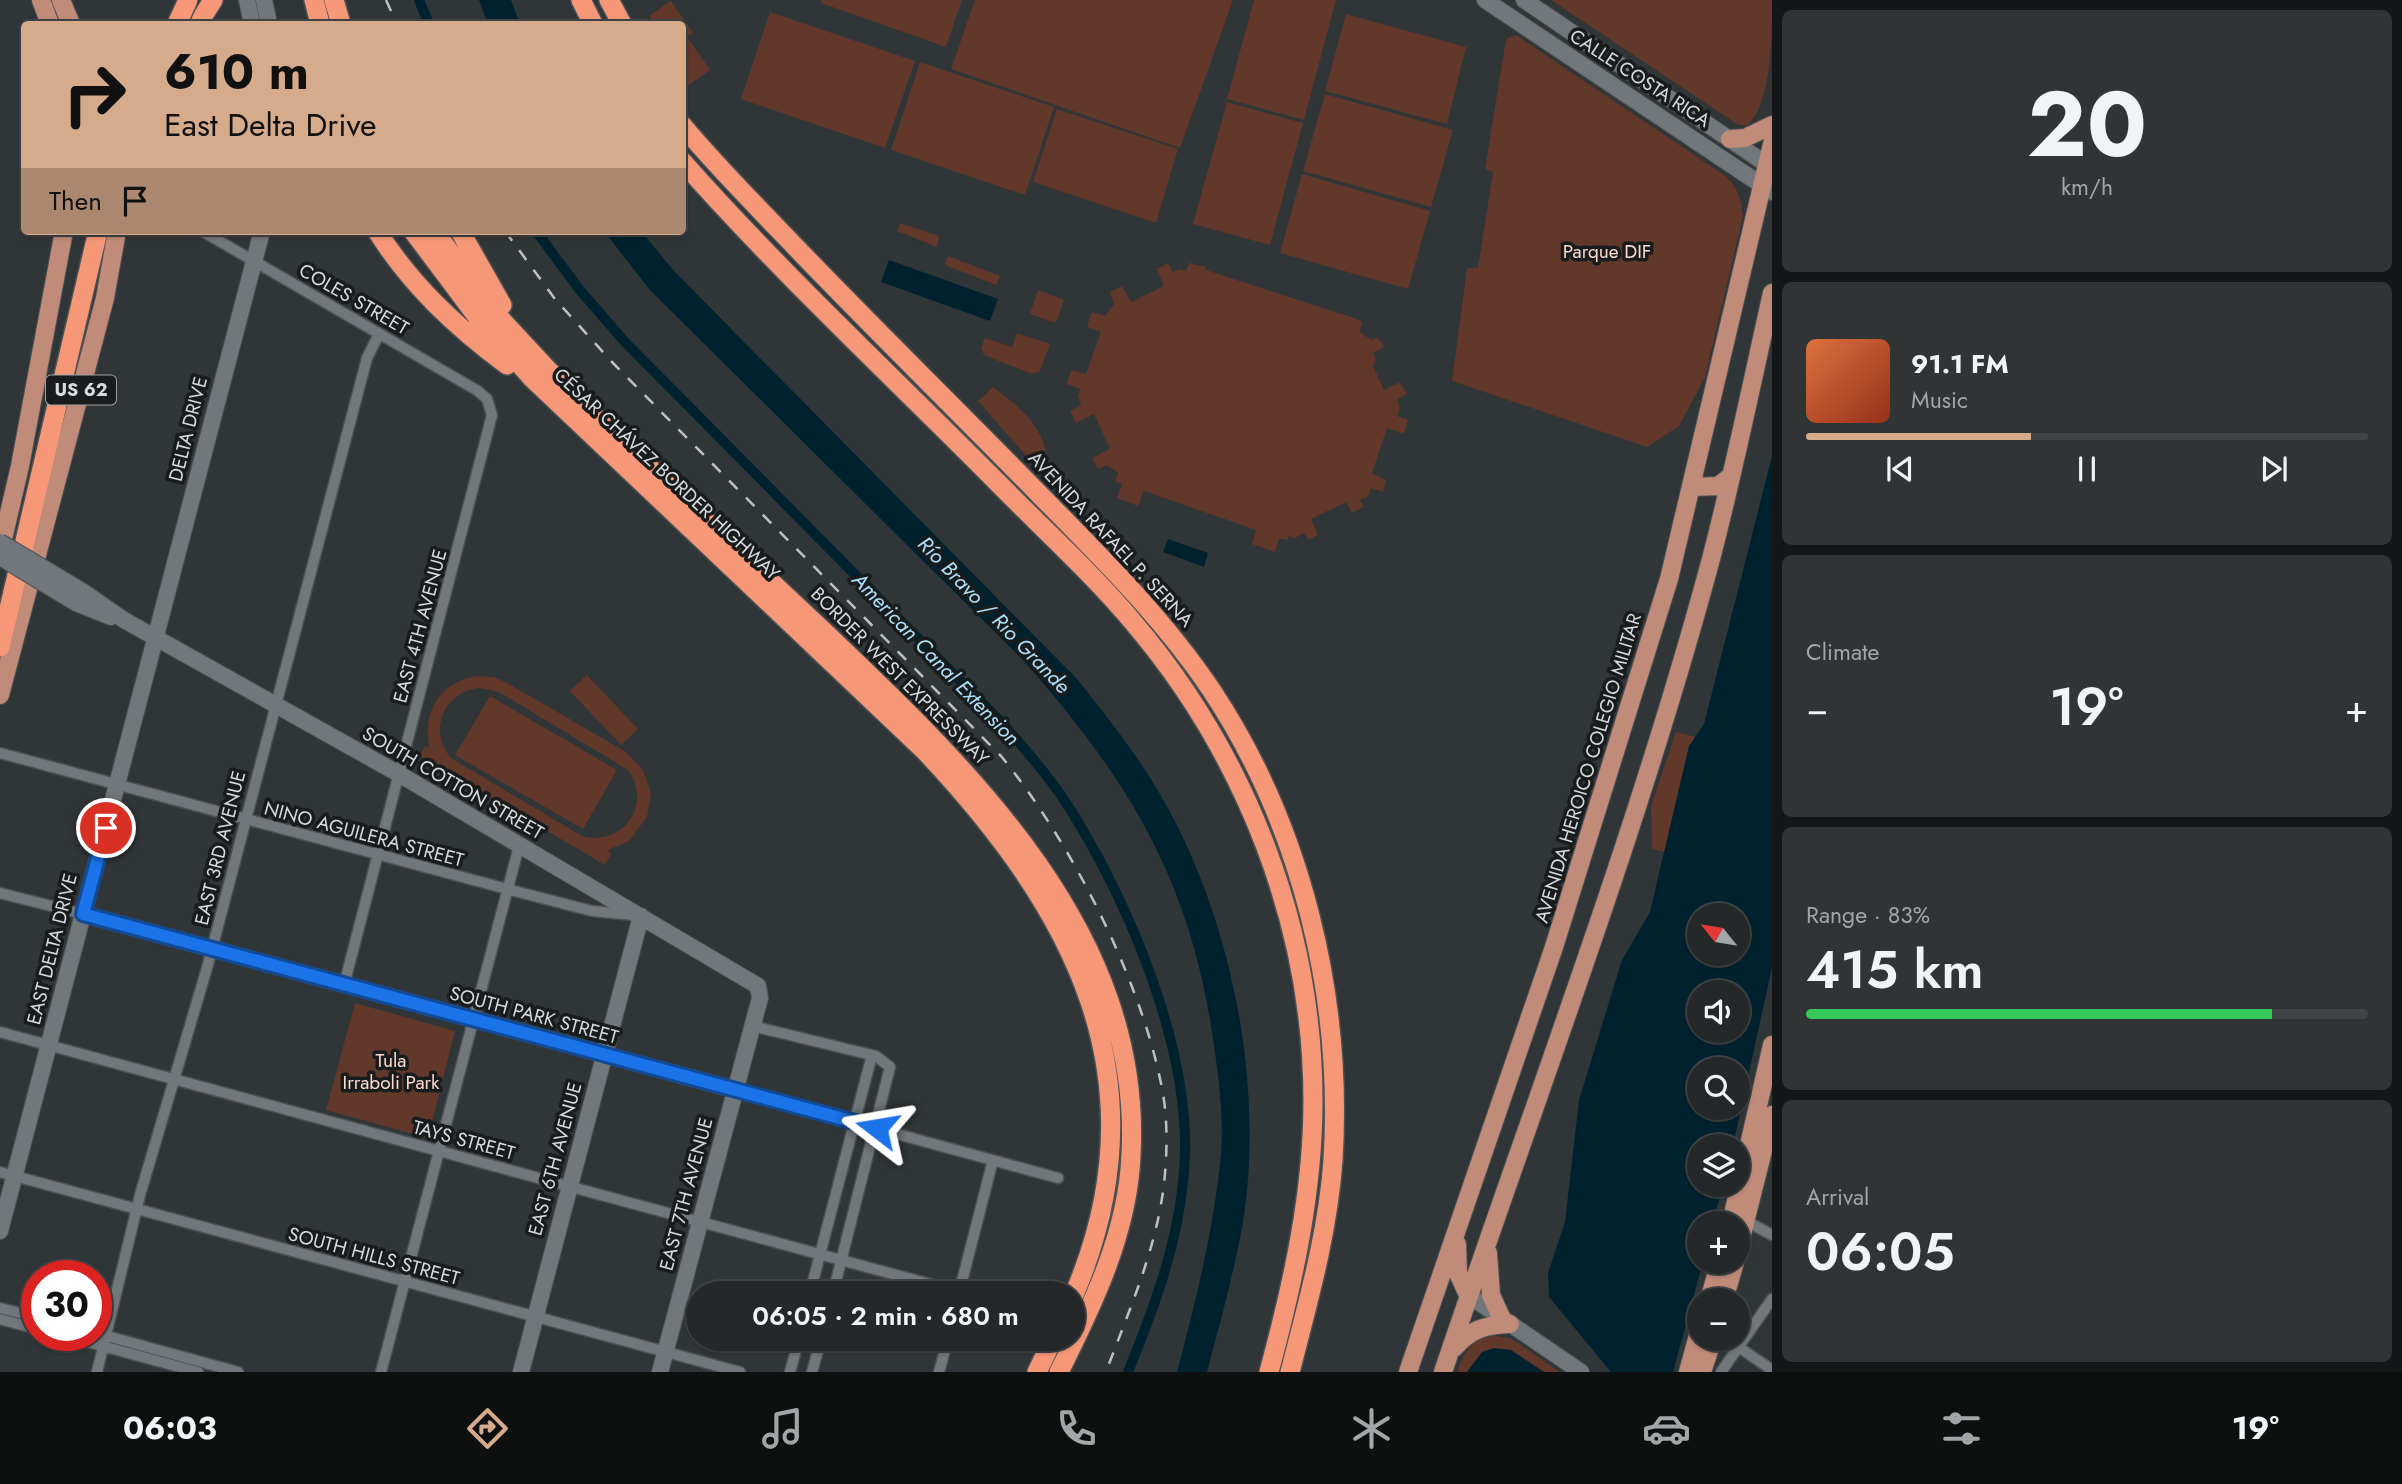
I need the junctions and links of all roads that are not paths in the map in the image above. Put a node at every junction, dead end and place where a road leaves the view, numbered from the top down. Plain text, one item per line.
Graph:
1 (41, 0) edge
2 (61, 0) edge
3 (185, 0) edge
4 (214, 0) edge
5 (247, 0) edge
6 (264, 0) edge
7 (314, 0) edge
8 (334, 0) edge
9 (581, 0) edge
10 (609, 0) edge
11 (1485, 0) edge
12 (1524, 0) edge
13 (49, 21) edge
14 (70, 21) edge
15 (178, 21) edge
16 (200, 21) edge
17 (251, 21) edge
18 (268, 21) edge
19 (319, 21) edge
20 (340, 21) edge
21 (592, 21) edge
22 (620, 21) edge
23 (1556, 22) junction
24 (1544, 40) junction
25 (1772, 125) edge
26 (686, 129) edge
27 (1730, 139) junction
28 (1772, 144) edge
29 (686, 165) edge
30 (1770, 166) edge
31 (1767, 188) edge
32 (63, 235) edge
33 (116, 235) edge
34 (209, 235) edge
35 (261, 235) edge
36 (379, 235) edge
37 (416, 235) edge
38 (437, 235) edge
39 (462, 235) edge
40 (90, 237) edge
41 (254, 260) junction
42 (1772, 293) edge
43 (379, 334) junction
44 (547, 369) junction
45 (487, 399) joint
46 (571, 407) junction
47 (1730, 477) junction
48 (1692, 487) junction
49 (0, 541) edge
50 (0, 554) edge
51 (79, 596) junction
52 (0, 607) edge
53 (155, 637) junction
54 (0, 647) edge
55 (854, 670) junction
56 (0, 695) edge
57 (275, 706) junction
58 (0, 752) edge
59 (399, 774) junction
60 (117, 784) junction
61 (245, 821) junction
62 (519, 846) junction
63 (378, 854) junction
64 (507, 889) junction
65 (0, 893) edge
66 (83, 914) junction
67 (641, 916) junction
68 (212, 949) junction
69 (344, 985) junction
70 (758, 986) joint
71 (472, 1021) junction
72 (752, 1026) junction
73 (0, 1032) edge
74 (49, 1045) junction
75 (1772, 1045) edge
76 (605, 1055) junction
77 (872, 1055) junction
78 (172, 1079) junction
79 (736, 1090) junction
80 (1772, 1115) edge
81 (854, 1123) junction
82 (877, 1128) junction
83 (438, 1151) junction
84 (1768, 1152) edge
85 (993, 1160) junction
86 (8, 1174) edge
87 (1058, 1178) dead end
88 (570, 1186) junction
89 (136, 1210) junction
90 (1739, 1211) edge
91 (1741, 1211) edge
92 (700, 1221) junction
93 (1458, 1223) junction
94 (1750, 1225) edge
95 (0, 1231) edge
96 (1772, 1235) edge
97 (1488, 1241) junction
98 (821, 1254) junction
99 (841, 1259) junction
100 (813, 1281) edge
101 (836, 1281) edge
102 (917, 1281) edge
103 (962, 1281) edge
104 (1079, 1281) edge
105 (404, 1283) junction
106 (1468, 1295) junction
107 (112, 1298) edge
108 (1772, 1299) edge
109 (0, 1308) edge
110 (21, 1313) edge
111 (1427, 1315) junction
112 (535, 1317) junction
113 (0, 1319) edge
114 (1505, 1321) junction
115 (21, 1325) edge
116 (1750, 1330) edge
117 (112, 1341) edge
118 (112, 1342) edge
119 (99, 1351) edge
120 (796, 1351) edge
121 (818, 1351) edge
122 (945, 1351) edge
123 (1047, 1351) edge
124 (1694, 1351) edge
125 (1709, 1351) edge
126 (1735, 1351) edge
127 (1744, 1351) edge
128 (666, 1352) junction
129 (1449, 1353) junction
130 (1772, 1370) edge
131 (97, 1372) edge
132 (198, 1372) edge
133 (238, 1372) edge
134 (381, 1372) edge
135 (521, 1372) edge
136 (660, 1372) edge
137 (740, 1372) edge
138 (790, 1372) edge
139 (812, 1372) edge
140 (939, 1372) edge
141 (1037, 1372) edge
142 (1059, 1372) edge
143 (1269, 1372) edge
144 (1290, 1372) edge
145 (1408, 1372) edge
146 (1443, 1372) edge
147 (1581, 1372) edge
148 (1688, 1372) edge
149 (1702, 1372) edge
150 (1721, 1372) edge

1 - 13 main road
2 - 14 main road
3 - 15 highway, bridge
4 - 16 highway
5 - 17 street
6 - 18 street
7 - 19 highway
8 - 20 highway
9 - 21 highway
10 - 22 highway
11 - 24 street, CALLE COSTA RICA
12 - 23 street, CALLE COSTA RICA
23 - 24 street
23 - 27 street, CALLE COSTA RICA
24 - 31 street, CALLE COSTA RICA
25 - 27 main road
26 - 144 highway, AVENIDA RAFAEL P. SERNA
27 - 30 street, CALLE COSTA RICA
28 - 30 main road, AVENIDA HEROICO COLEGIO MILITAR
29 - 143 highway, AVENIDA RAFAEL P. SERNA
30 - 31 main road, AVENIDA HEROICO COLEGIO MILITAR
31 - 48 main road, AVENIDA HEROICO COLEGIO MILITAR
32 - 50 main road, US 62
33 - 56 main road, US 62
34 - 41 street, COLES STREET
35 - 41 street, DELTA DRIVE
36 - 46 highway
37 - 46 highway, CÉSAR CHÁVEZ BORDER HIGHWAY
38 - 44 highway
39 - 44 highway
40 - 52 highway
40 - 54 highway
41 - 43 street, COLES STREET
41 - 53 street, DELTA DRIVE
42 - 47 main road
43 - 45 street, COLES STREET
43 - 57 street, EAST 3RD AVENUE
44 - 46 highway
45 - 59 street, EAST 4TH AVENUE
46 - 55 highway, CÉSAR CHÁVEZ BORDER HIGHWAY
47 - 48 main road
47 - 97 main road
48 - 93 main road, AVENIDA HEROICO COLEGIO MILITAR
49 - 51 street, SOUTH COTTON STREET, bridge
50 - 51 street, SOUTH COTTON STREET, bridge
51 - 53 street, SOUTH COTTON STREET
53 - 57 street, SOUTH COTTON STREET
53 - 60 street, EAST DELTA DRIVE
55 - 104 highway, CÉSAR CHÁVEZ BORDER HIGHWAY
55 - 142 highway, BORDER WEST EXPRESSWAY
57 - 59 street, SOUTH COTTON STREET
57 - 61 street, EAST 3RD AVENUE
58 - 60 street, NINO AGUILERA STREET
59 - 62 street, SOUTH COTTON STREET
59 - 63 street, EAST 4TH AVENUE
60 - 61 street, NINO AGUILERA STREET
60 - 66 street, EAST DELTA DRIVE
61 - 63 street, NINO AGUILERA STREET
61 - 68 street, EAST 3RD AVENUE
62 - 64 street
62 - 67 street, SOUTH COTTON STREET
63 - 64 street, NINO AGUILERA STREET
63 - 69 street, EAST 4TH AVENUE
64 - 67 street, NINO AGUILERA STREET
64 - 71 street
65 - 66 street, SOUTH PARK STREET
66 - 68 street, SOUTH PARK STREET
66 - 74 street, EAST DELTA DRIVE
67 - 70 street, SOUTH COTTON STREET
67 - 76 street, EAST 6TH AVENUE
68 - 69 street, SOUTH PARK STREET
68 - 78 street, EAST 3RD AVENUE
69 - 71 street, SOUTH PARK STREET
70 - 72 street, EAST 7TH AVENUE
71 - 76 street, SOUTH PARK STREET
71 - 83 street
72 - 77 street
72 - 79 street, EAST 7TH AVENUE
73 - 74 street, TAYS STREET
74 - 78 street, TAYS STREET
74 - 86 street, EAST DELTA DRIVE
75 - 90 main road
76 - 79 street, SOUTH PARK STREET
76 - 88 street, EAST 6TH AVENUE
77 - 81 street
77 - 82 street
78 - 83 street, TAYS STREET
78 - 89 street, EAST 3RD AVENUE
79 - 81 street, SOUTH PARK STREET
79 - 92 street, EAST 7TH AVENUE
80 - 84 main road
81 - 82 street, SOUTH PARK STREET
81 - 98 street
82 - 85 street, SOUTH PARK STREET
82 - 99 street
83 - 88 street, TAYS STREET
83 - 105 street
84 - 91 main road
85 - 87 street, SOUTH PARK STREET
85 - 103 street
86 - 89 street, SOUTH HILLS STREET
86 - 95 street, EAST DELTA DRIVE
88 - 92 street, TAYS STREET
88 - 112 street, EAST 6TH AVENUE
89 - 105 street, SOUTH HILLS STREET
89 - 107 street, EAST 3RD AVENUE
92 - 98 street, TAYS STREET
92 - 128 street, EAST 7TH AVENUE
93 - 106 main road
93 - 111 main road, AVENIDA HEROICO COLEGIO MILITAR
94 - 96 street
97 - 106 main road
97 - 114 main road
98 - 99 street, TAYS STREET
98 - 100 street
99 - 101 street
99 - 102 street, TAYS STREET
105 - 112 street, SOUTH HILLS STREET
105 - 134 street
106 - 111 main road
106 - 114 street
106 - 129 main road
108 - 116 street
109 - 110 street
111 - 145 main road, AVENIDA HEROICO COLEGIO MILITAR
112 - 128 street, SOUTH HILLS STREET
112 - 135 street, EAST 6TH AVENUE
113 - 115 street
114 - 129 main road
114 - 147 street
117 - 133 street
118 - 132 street
119 - 131 street, EAST 3RD AVENUE
120 - 138 street
121 - 139 street
122 - 140 street
123 - 141 highway
124 - 148 main road
125 - 149 main road
126 - 150 street
127 - 130 street
128 - 136 street, EAST 7TH AVENUE
128 - 137 street, SOUTH HILLS STREET
129 - 146 main road

